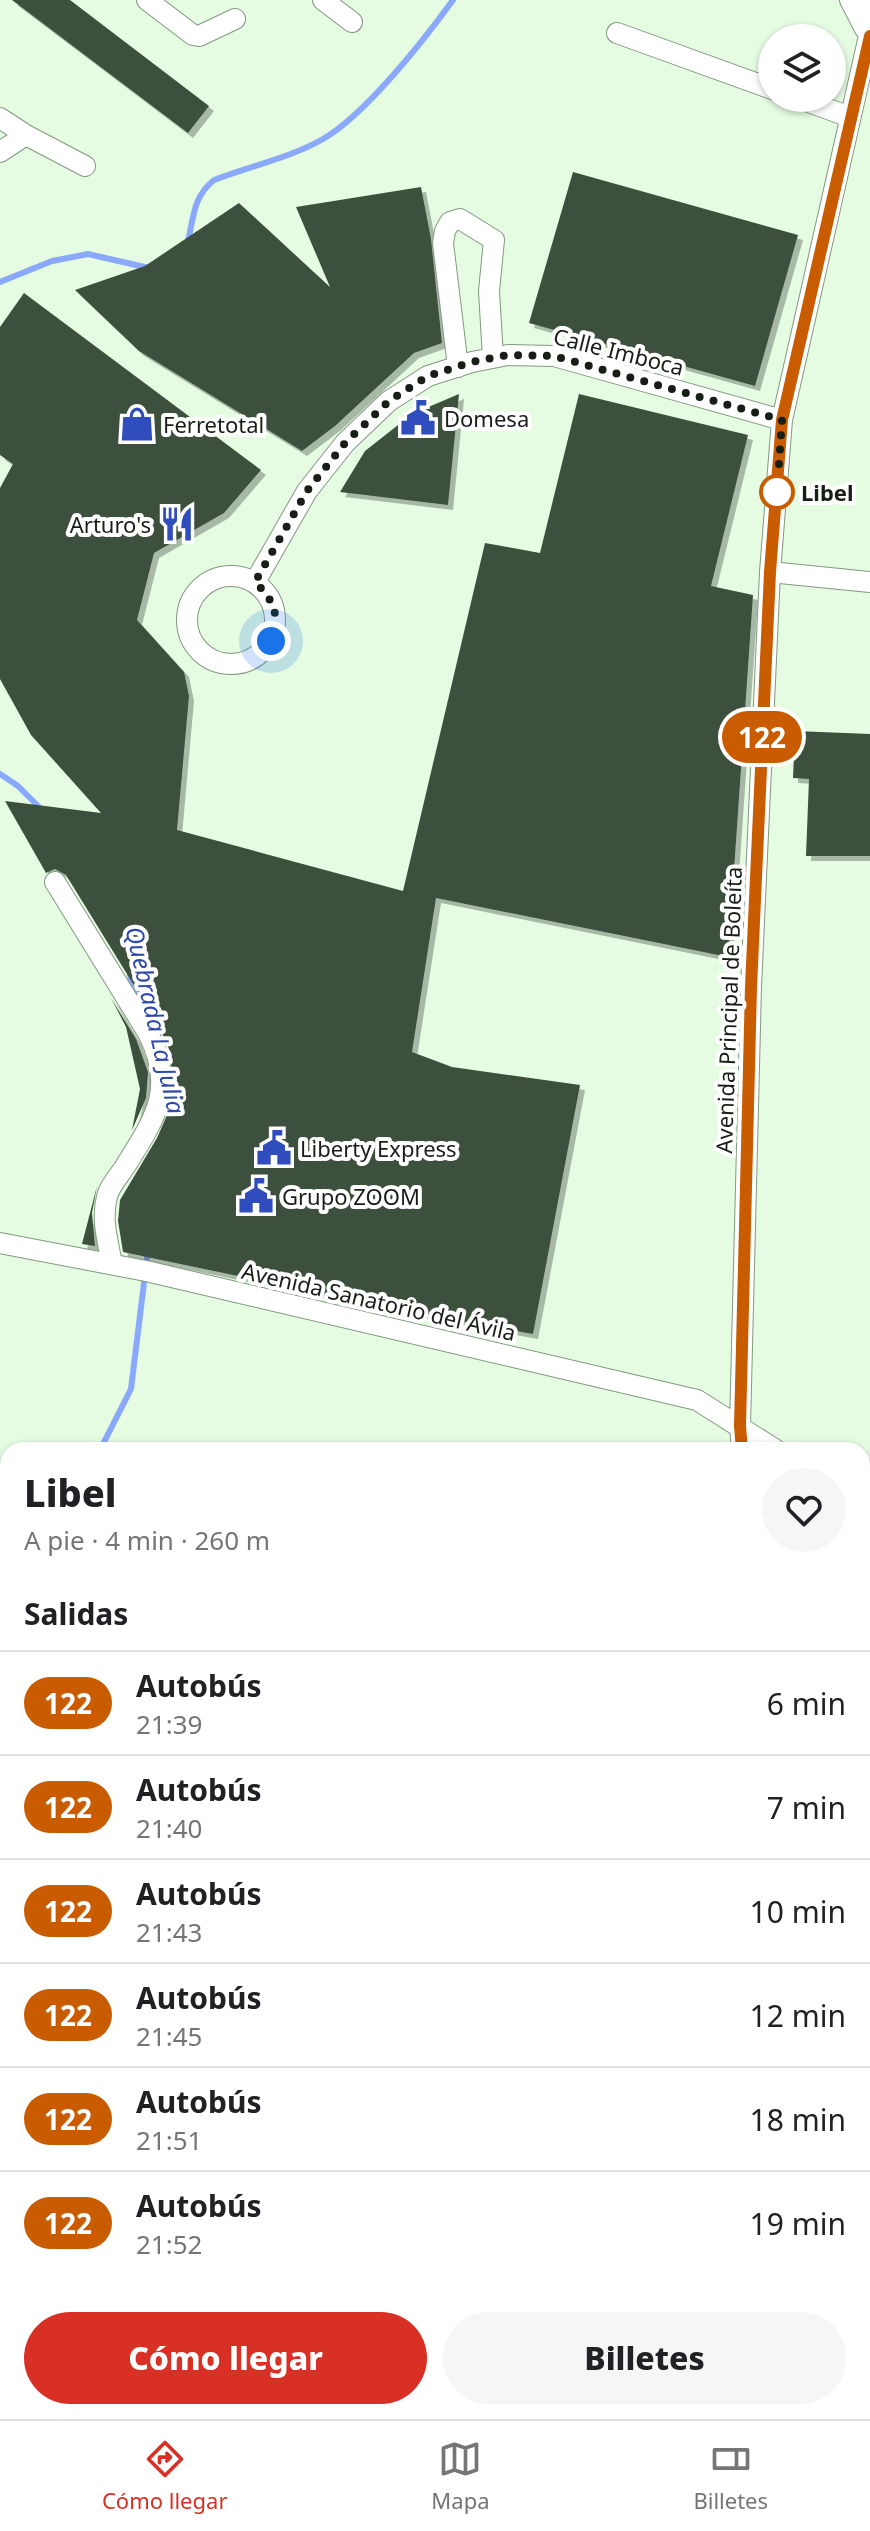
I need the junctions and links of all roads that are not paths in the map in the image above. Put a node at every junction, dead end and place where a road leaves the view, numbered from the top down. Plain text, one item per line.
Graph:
1 (147, 0) edge
2 (323, 0) edge
3 (850, 0) edge
4 (867, 0) edge
5 (235, 19) dead end
6 (352, 22) dead end
7 (617, 33) dead end
8 (869, 36) edge
9 (758, 84) edge
10 (836, 112) edge
11 (850, 117) junction
12 (0, 118) edge
13 (26, 135) junction
14 (0, 152) edge
15 (85, 166) dead end
16 (493, 358) junction
17 (458, 367) junction
18 (782, 420) junction
19 (770, 572) junction
20 (255, 582) junction
21 (870, 582) edge
22 (55, 882) dead end
23 (0, 1243) edge
24 (112, 1264) junction
25 (740, 1426) junction
26 (741, 1442) edge
27 (764, 1442) edge

1 - 5 street
2 - 6 street
3 - 8 street
4 - 8 street
7 - 9 street
8 - 11 street
10 - 11 street
11 - 18 street
12 - 13 street
13 - 14 street
13 - 15 street
16 - 17 street, Calle Imboca
16 - 17 street
16 - 18 street, Calle Imboca
17 - 20 street, Calle Imboca
18 - 19 street, Avenida Principal de Boleíta
19 - 21 street
19 - 25 street, Avenida Principal de Boleíta
20 - 20 street
22 - 24 street
23 - 24 street, Avenida Sanatorio del Ávila
24 - 25 street, Avenida Sanatorio del Ávila
25 - 26 street, Avenida Principal de Boleíta
25 - 27 street, Avenida Sanatorio del Ávila

